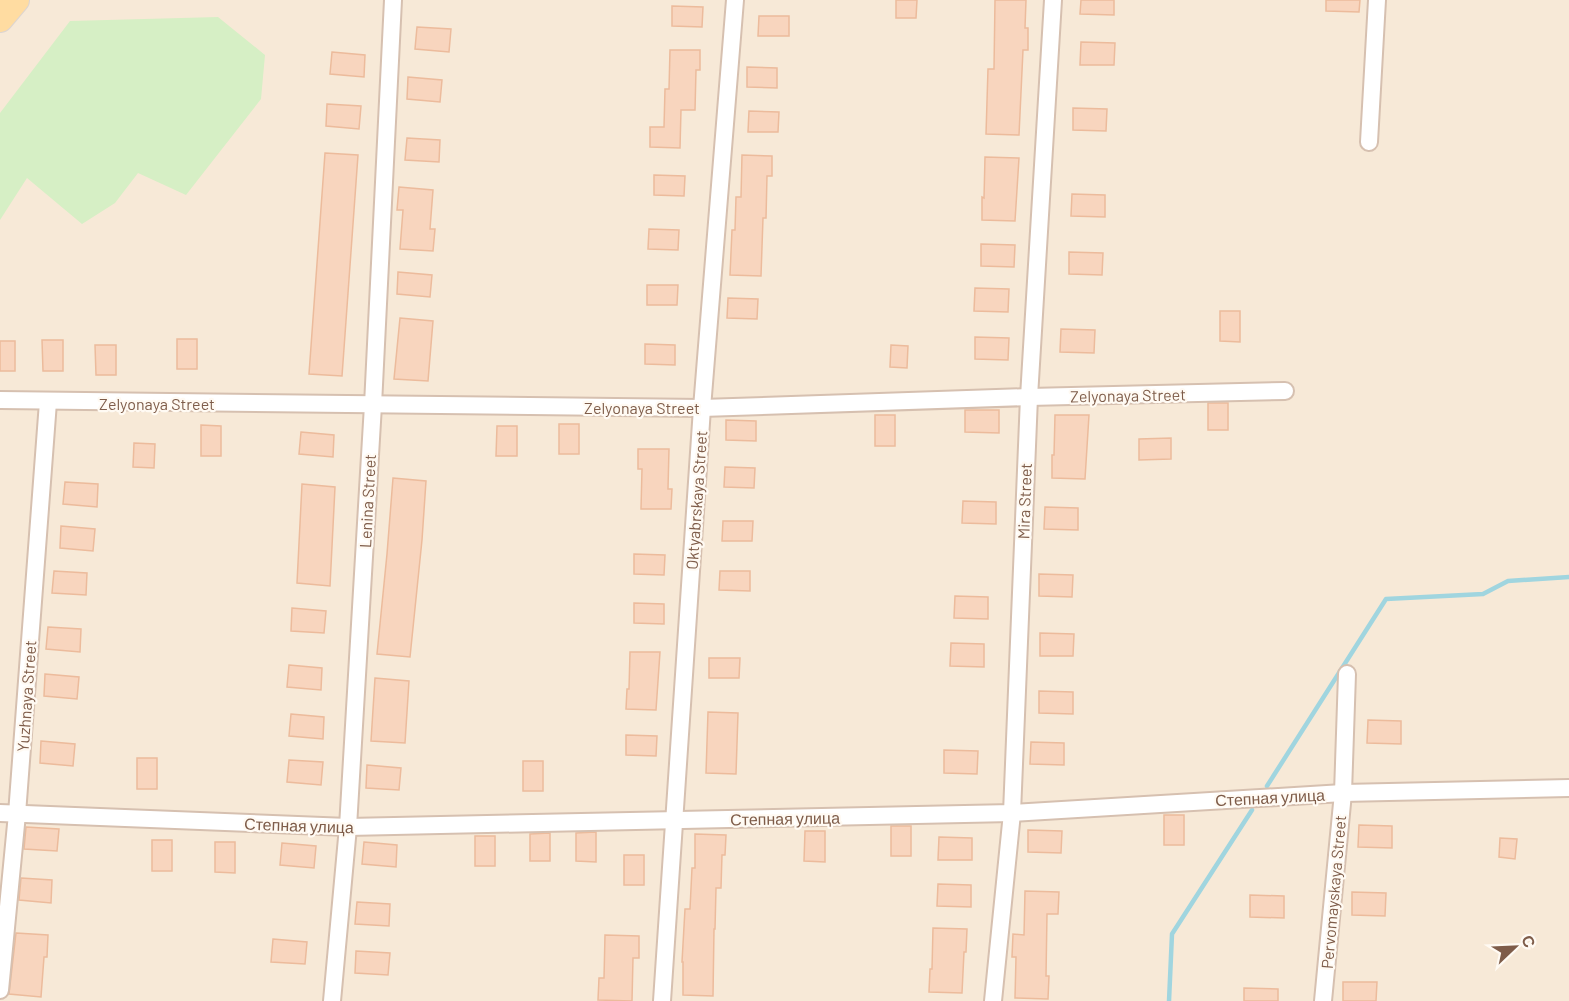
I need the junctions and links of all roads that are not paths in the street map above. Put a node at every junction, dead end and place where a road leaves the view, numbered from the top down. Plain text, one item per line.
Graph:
1 (16, 0) edge
2 (393, 0) edge
3 (735, 0) edge
4 (1053, 0) edge
5 (1377, 0) edge
6 (0, 19) edge
7 (1369, 142) dead end
8 (1285, 391) dead end
9 (1029, 397) junction
10 (0, 400) edge
11 (48, 402) junction
12 (373, 405) junction
13 (702, 408) junction
14 (1347, 674) dead end
15 (1569, 788) edge
16 (1343, 793) junction
17 (0, 813) edge
18 (1012, 813) junction
19 (17, 814) junction
20 (674, 820) junction
21 (348, 827) junction
22 (0, 990) edge
23 (332, 1001) edge
24 (662, 1001) edge
25 (993, 1001) edge
26 (1323, 1001) edge

1 - 6 main road
2 - 12 street, Lenina Street
3 - 13 street, Oktyabrskaya Street
4 - 9 street, Mira Street
5 - 7 street
8 - 9 street, Zelyonaya Street
9 - 13 street, Zelyonaya Street
9 - 18 street, Mira Street
10 - 11 street, Zelyonaya Street
11 - 12 street, Zelyonaya Street
11 - 19 street, Yuzhnaya Street
12 - 13 street, Zelyonaya Street
12 - 21 street, Lenina Street
13 - 20 street, Oktyabrskaya Street
14 - 16 street, Pervomayskaya Street
15 - 16 street, Степная улица
16 - 18 street, Степная улица
16 - 26 street, Pervomayskaya Street
17 - 19 street, Степная улица
18 - 20 street, Степная улица
18 - 25 street, Mira Street
19 - 21 street, Степная улица
19 - 22 street, Yuzhnaya Street
20 - 21 street, Степная улица
20 - 24 street, Oktyabrskaya Street
21 - 23 street, Lenina Street

